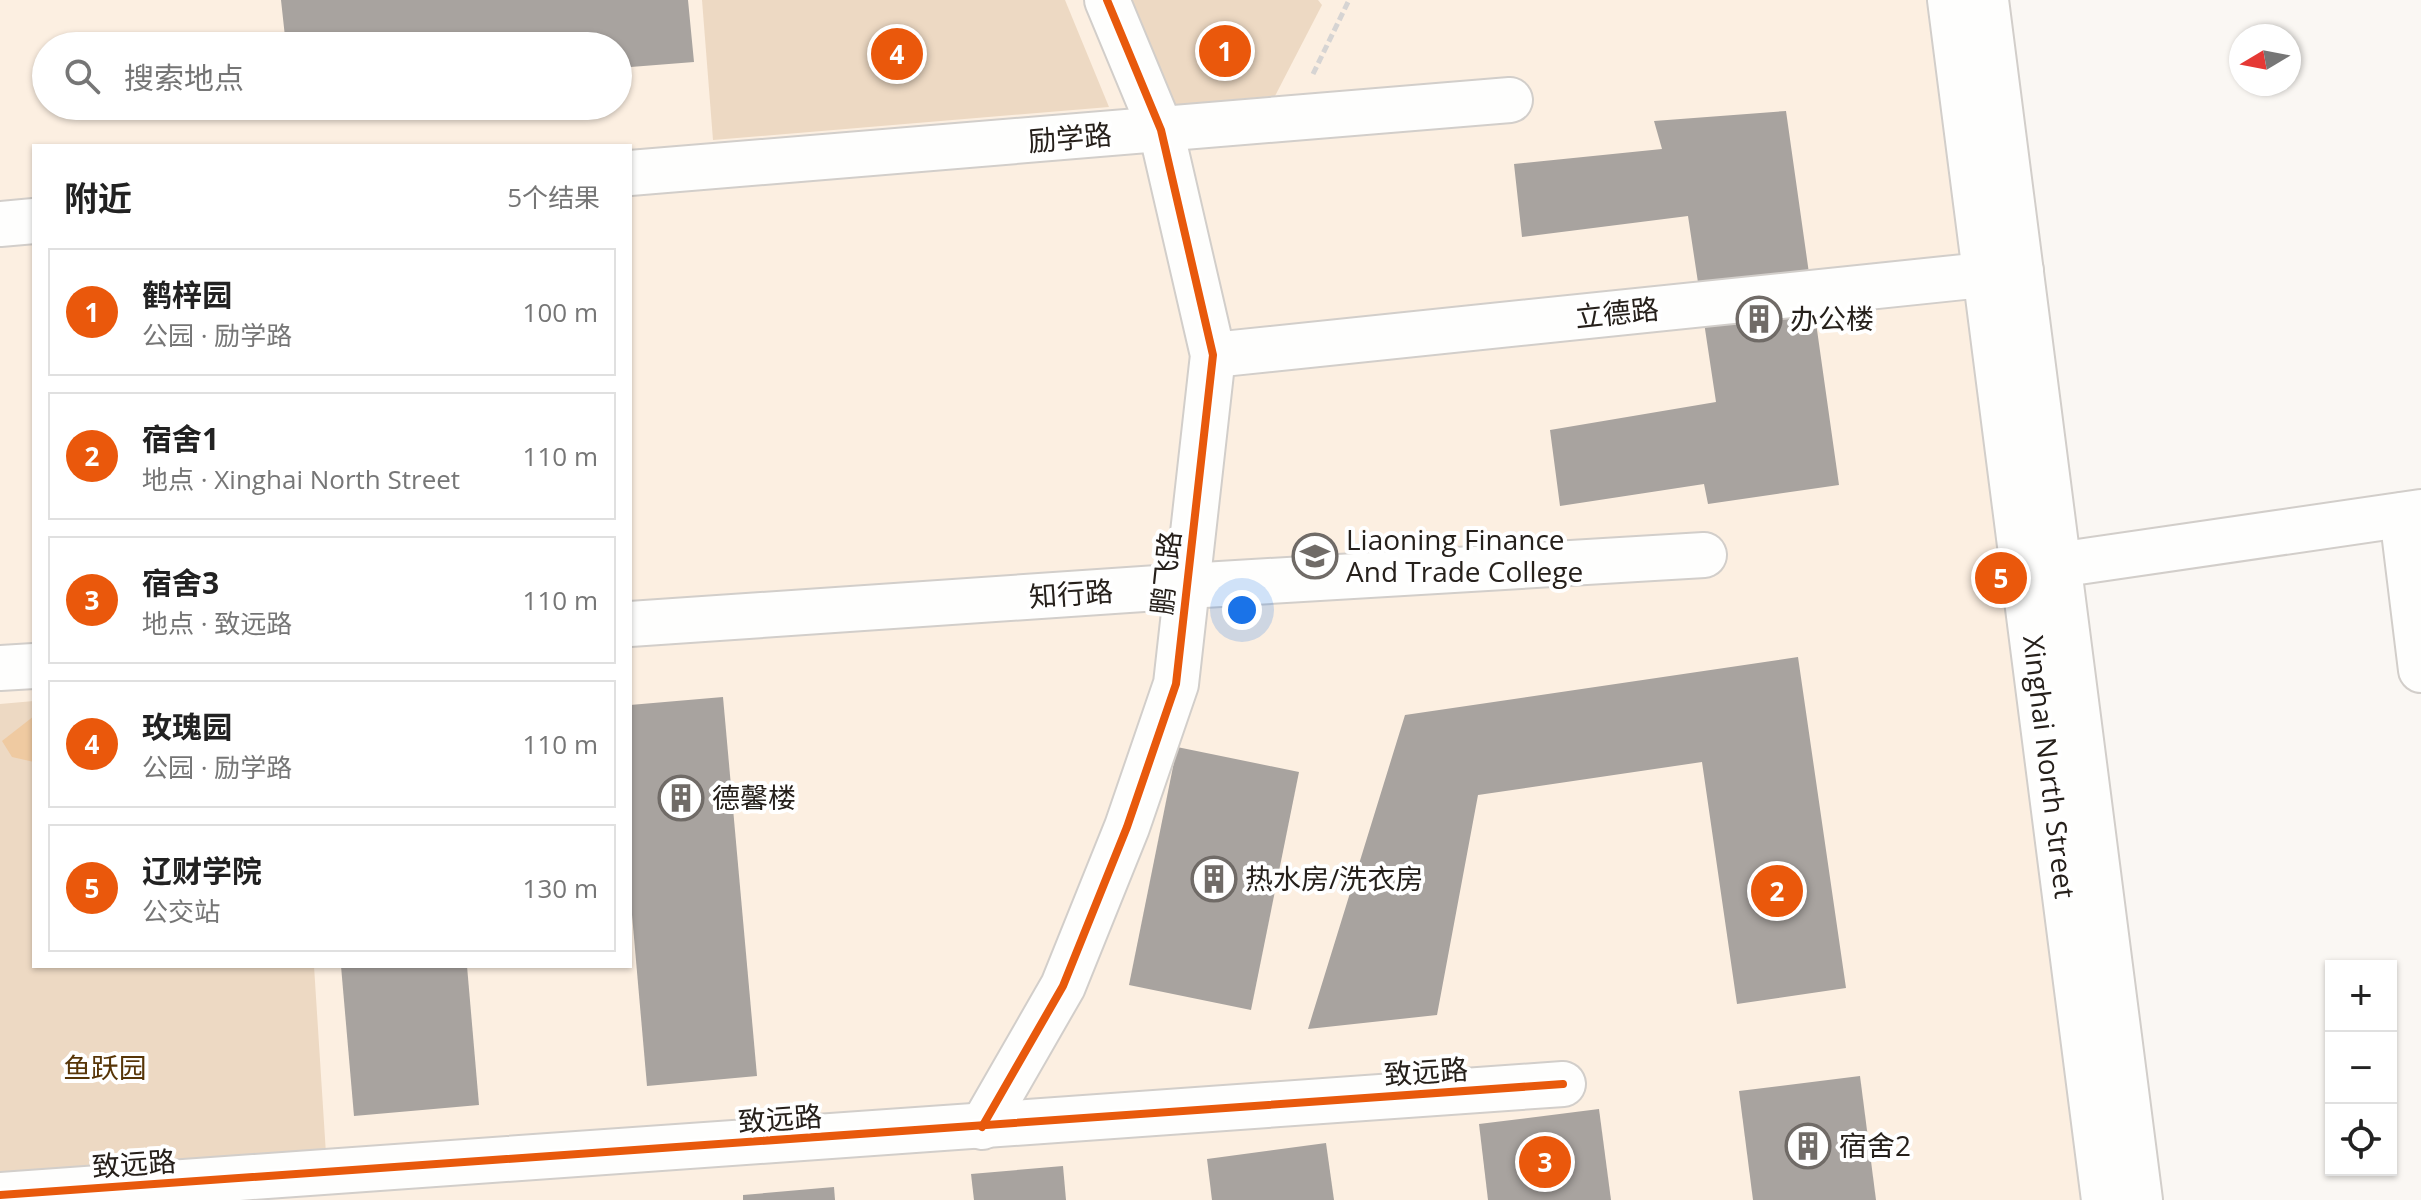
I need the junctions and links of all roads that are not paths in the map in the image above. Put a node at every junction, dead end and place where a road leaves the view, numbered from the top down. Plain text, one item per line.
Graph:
1 (1107, 0) edge
2 (1950, 0) edge
3 (1986, 0) edge
4 (1510, 100) dead end
5 (1161, 130) junction
6 (632, 173) edge
7 (32, 221) edge
8 (0, 224) edge
9 (2003, 273) junction
10 (1213, 355) junction
11 (2412, 513) edge
12 (1704, 555) dead end
13 (2041, 568) junction
14 (1187, 586) junction
15 (632, 624) edge
16 (32, 666) edge
17 (0, 668) edge
18 (2421, 670) edge
19 (1563, 1084) dead end
20 (982, 1127) junction
21 (0, 1195) edge
22 (2104, 1200) edge
23 (2140, 1200) edge

1 - 5 street, 鹏飞路
2 - 9 street, Xinghai North Street
3 - 9 street, Xinghai North Street
4 - 5 street, 励学路
5 - 6 street, 励学路
5 - 10 street, 鹏飞路
7 - 8 street
9 - 10 street, 立德路
9 - 13 street, Xinghai North Street
10 - 14 street, 鹏飞路
11 - 13 street
11 - 18 street
12 - 14 street, 知行路
13 - 22 street, Xinghai North Street
13 - 23 street, Xinghai North Street
14 - 15 street, 知行路
14 - 20 street, 鹏飞路
16 - 17 street
19 - 20 street, 致远路
20 - 21 street, 致远路

